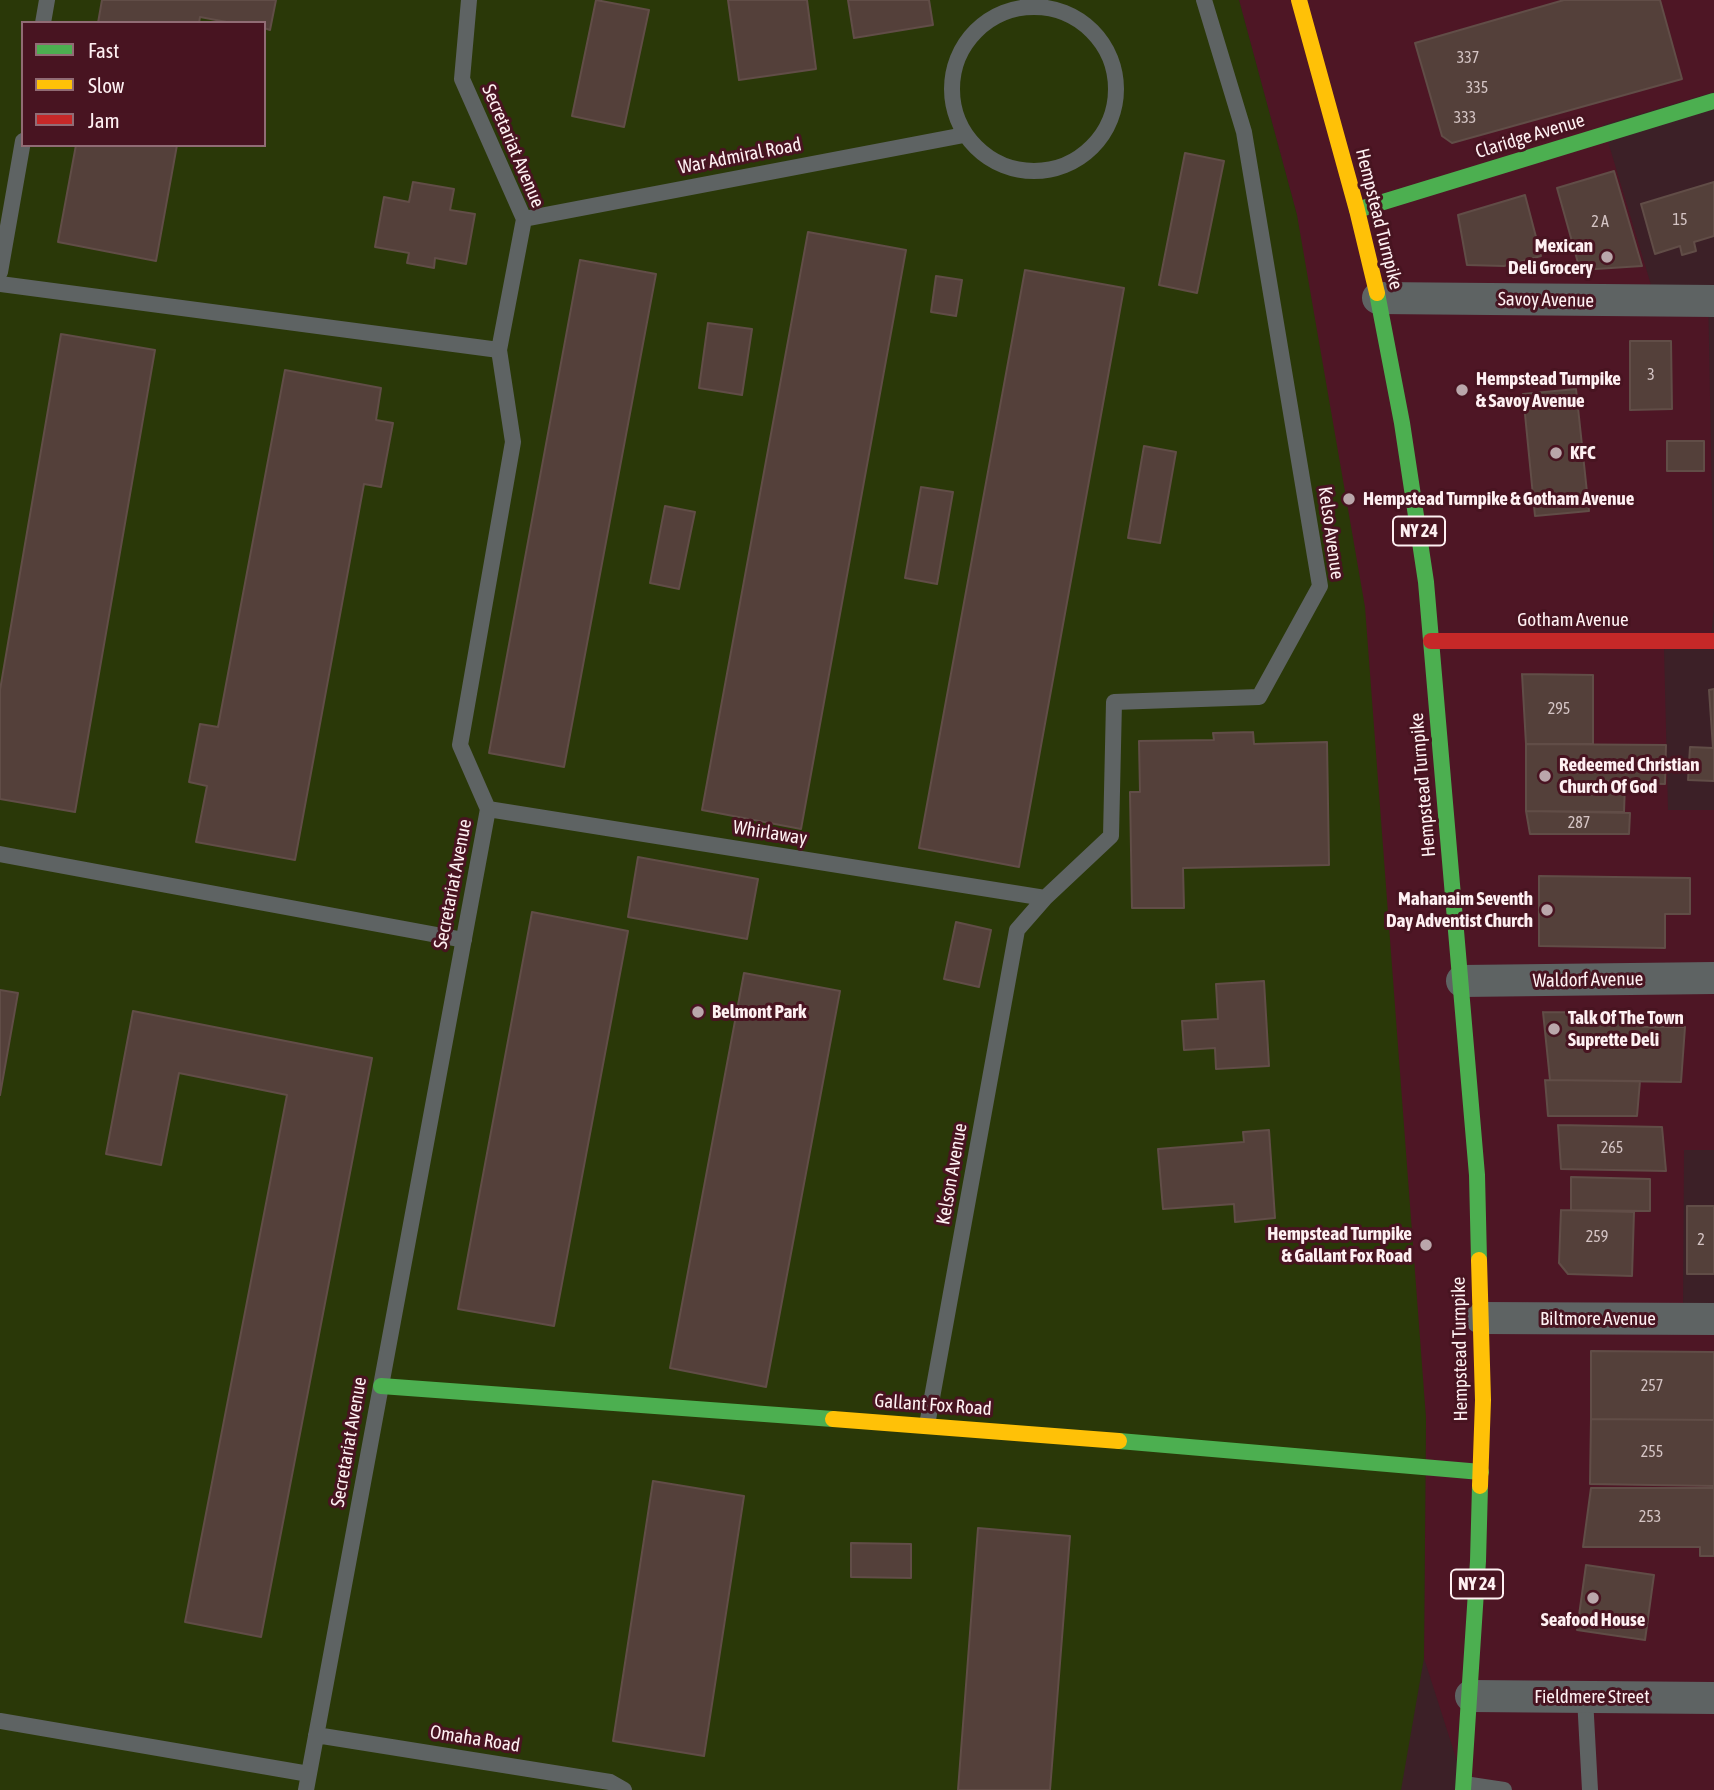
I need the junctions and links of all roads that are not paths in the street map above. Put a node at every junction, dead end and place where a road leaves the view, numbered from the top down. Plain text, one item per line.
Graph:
1 (47, 0) edge
2 (469, 0) edge
3 (1204, 0) edge
4 (1299, 0) edge
5 (43, 21) edge
6 (1714, 101) edge
7 (964, 135) junction
8 (22, 147) edge
9 (1357, 210) junction
10 (524, 219) junction
11 (0, 272) edge
12 (0, 284) edge
13 (1378, 298) junction
14 (1714, 301) edge
15 (499, 350) junction
16 (1431, 640) junction
17 (1714, 641) edge
18 (488, 808) junction
19 (0, 854) edge
20 (1045, 898) junction
21 (1017, 930) joint
22 (464, 940) junction
23 (1714, 978) edge
24 (1462, 981) junction
25 (1481, 1318) junction
26 (1714, 1320) edge
27 (381, 1386) junction
28 (927, 1425) junction
29 (1481, 1472) junction
30 (1471, 1696) junction
31 (1584, 1698) junction
32 (1714, 1698) edge
33 (0, 1721) edge
34 (316, 1735) junction
35 (307, 1782) edge
36 (1464, 1787) edge
37 (624, 1790) edge
38 (1504, 1790) edge
39 (1590, 1790) edge

1 - 5 lane
2 - 10 lane, Secretariat Avenue
3 - 20 lane, Kelso Avenue
4 - 9 main road, Hempstead Turnpike / NY 24
6 - 9 main road, Claridge Avenue
7 - 7 lane
7 - 10 lane, War Admiral Road
8 - 11 lane
9 - 13 main road, Hempstead Turnpike / NY 24
10 - 15 lane, Secretariat Avenue
12 - 15 lane
13 - 14 street, Savoy Avenue
13 - 16 main road, Hempstead Turnpike / NY 24
15 - 18 lane, Secretariat Avenue
16 - 17 main road, Gotham Avenue
16 - 24 main road, Hempstead Turnpike / NY 24
18 - 20 lane, Whirlaway
18 - 22 lane, Secretariat Avenue
19 - 22 lane
20 - 21 lane, Kelso Avenue
21 - 28 lane, Kelson Avenue
22 - 27 lane, Secretariat Avenue
23 - 24 street, Waldorf Avenue
24 - 25 main road, Hempstead Turnpike / NY 24
25 - 26 street, Biltmore Avenue
25 - 29 main road, Hempstead Turnpike / NY 24
27 - 28 main road, Gallant Fox Road
27 - 34 lane, Secretariat Avenue
28 - 29 main road, Gallant Fox Road
29 - 30 main road, Hempstead Turnpike / NY 24
30 - 31 street, Fieldmere Street
30 - 36 main road, Hempstead Turnpike / NY 24
31 - 32 street, Fieldmere Street
31 - 39 lane
33 - 35 lane
34 - 35 lane, Secretariat Avenue
34 - 37 lane, Omaha Road
36 - 38 lane

